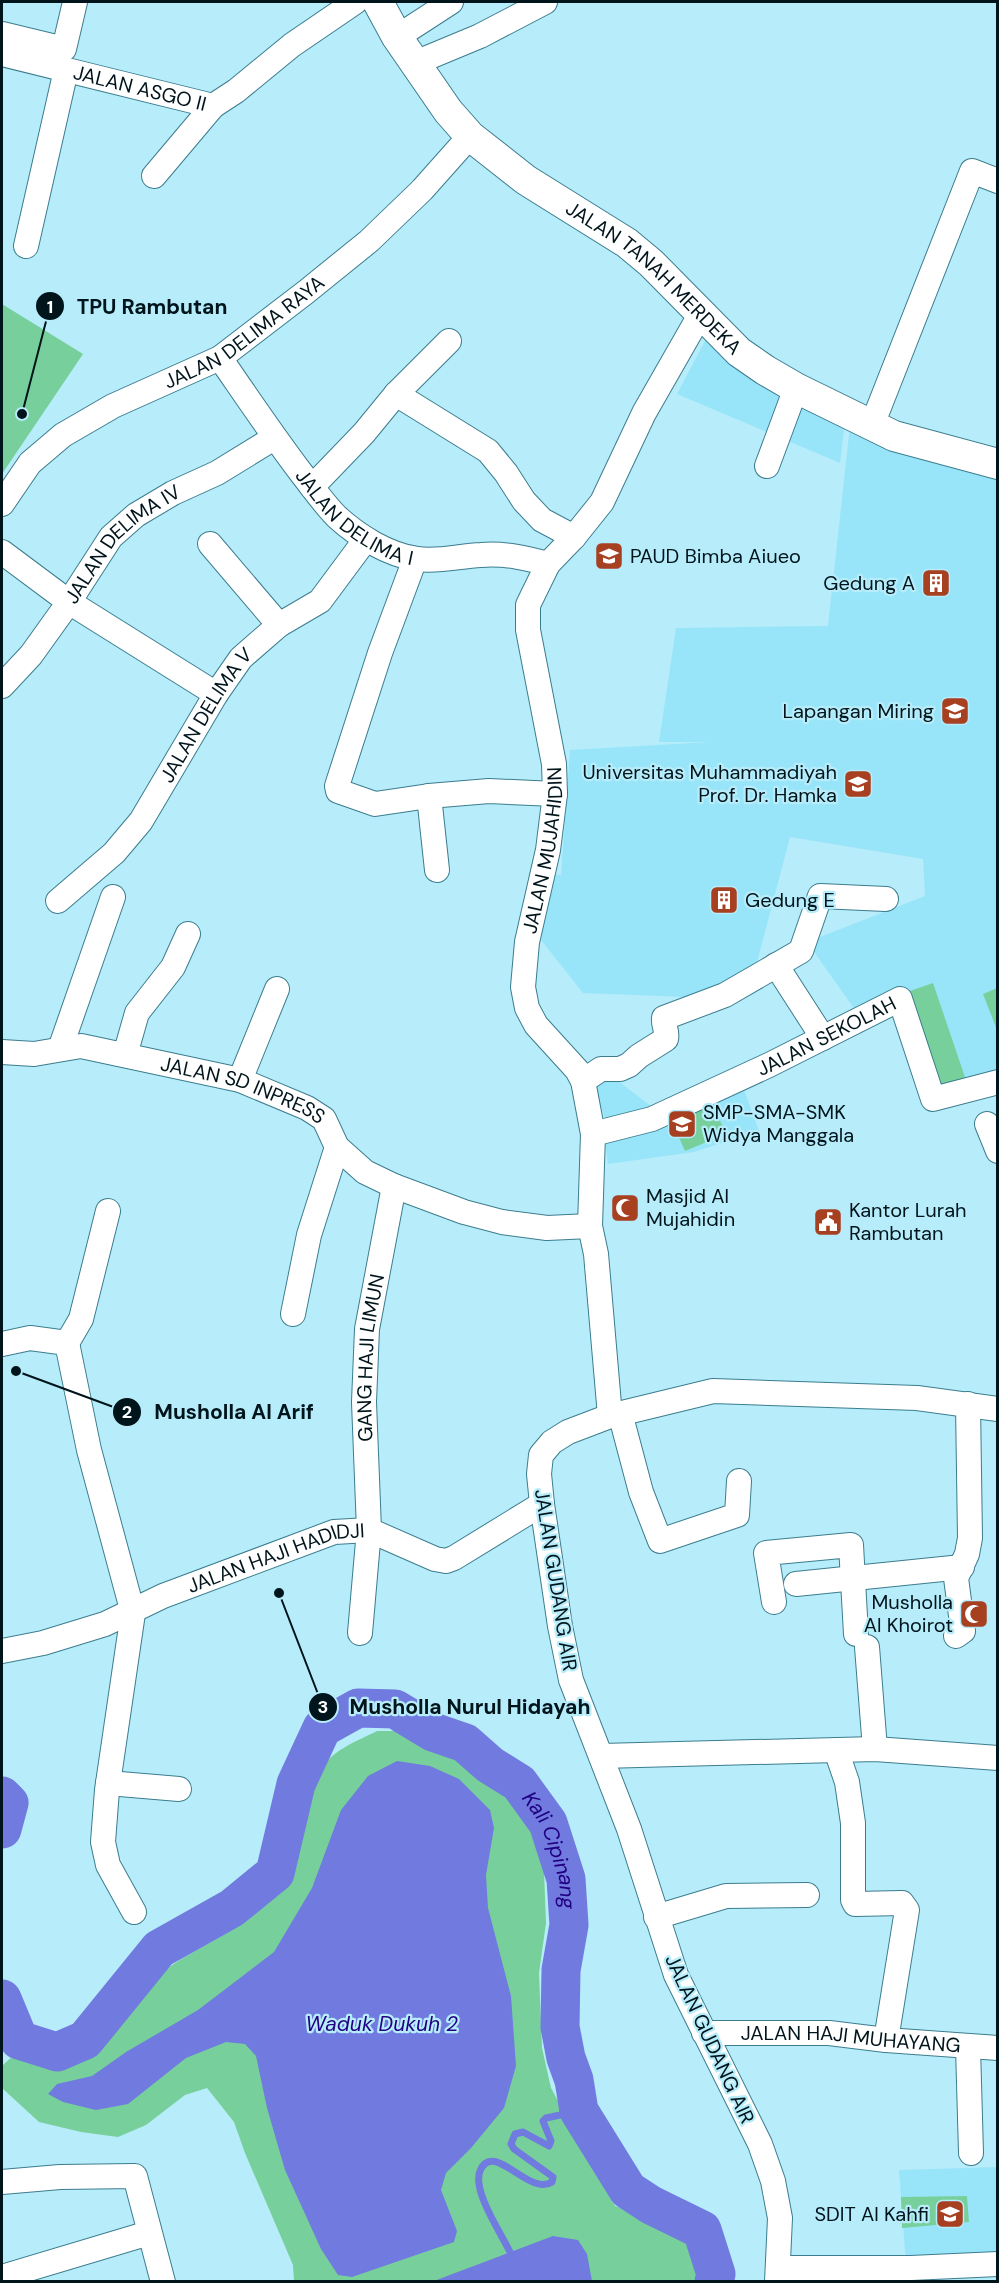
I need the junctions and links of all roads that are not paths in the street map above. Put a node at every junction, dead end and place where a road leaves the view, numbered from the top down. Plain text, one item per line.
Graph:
1 (75, 2) edge
2 (355, 2) edge
3 (378, 2) edge
4 (451, 2) edge
5 (545, 2) edge
6 (2, 34) edge
7 (397, 38) junction
8 (2, 54) edge
9 (415, 63) junction
10 (66, 70) junction
11 (213, 106) junction
12 (470, 136) junction
13 (154, 176) dead end
14 (998, 181) edge
15 (26, 246) dead end
16 (700, 315) junction
17 (449, 341) dead end
18 (220, 358) junction
19 (796, 388) junction
20 (396, 394) junction
21 (872, 425) junction
22 (274, 438) junction
23 (998, 464) edge
24 (768, 466) dead end
25 (312, 487) junction
26 (2, 504) edge
27 (574, 537) junction
28 (366, 539) junction
29 (210, 544) dead end
30 (2, 552) edge
31 (415, 558) junction
32 (549, 564) junction
33 (69, 602) junction
34 (279, 625) junction
35 (2, 686) edge
36 (216, 694) junction
37 (555, 794) junction
38 (429, 796) junction
39 (436, 870) dead end
40 (113, 897) dead end
41 (886, 899) dead end
42 (58, 901) dead end
43 (188, 934) dead end
44 (776, 965) junction
45 (277, 989) dead end
46 (823, 1038) junction
47 (60, 1049) junction
48 (2, 1052) edge
49 (125, 1055) junction
50 (240, 1080) junction
51 (583, 1082) junction
52 (998, 1082) edge
53 (987, 1124) dead end
54 (593, 1134) junction
55 (337, 1148) junction
56 (998, 1151) edge
57 (394, 1186) junction
58 (108, 1211) dead end
59 (590, 1226) junction
60 (293, 1314) dead end
61 (67, 1343) junction
62 (2, 1344) edge
63 (968, 1404) junction
64 (998, 1409) edge
65 (615, 1415) junction
66 (739, 1481) dead end
67 (542, 1504) junction
68 (369, 1530) junction
69 (962, 1567) junction
70 (852, 1579) junction
71 (796, 1584) dead end
72 (774, 1602) dead end
73 (133, 1612) junction
74 (360, 1633) dead end
75 (956, 1636) dead end
76 (2, 1651) edge
77 (836, 1749) junction
78 (875, 1749) junction
79 (601, 1756) junction
80 (998, 1758) edge
81 (108, 1783) junction
82 (179, 1789) dead end
83 (807, 1895) dead end
84 (134, 1912) dead end
85 (656, 1917) junction
86 (704, 2033) junction
87 (886, 2040) junction
88 (968, 2047) junction
89 (998, 2048) edge
90 (971, 2153) dead end
91 (2, 2182) edge
92 (149, 2233) junction
93 (998, 2264) edge
94 (778, 2275) edge
95 (913, 2275) edge
96 (2, 2277) edge
97 (163, 2282) edge

1 - 6 street
2 - 11 street, JALAN ASGO II
3 - 7 street, JALAN TANAH MERDEKA
4 - 7 street
5 - 9 street
7 - 9 street, JALAN TANAH MERDEKA
8 - 10 street, JALAN ASGO II
9 - 12 street, JALAN TANAH MERDEKA
10 - 11 street, JALAN ASGO II
10 - 15 street
11 - 13 street
12 - 16 street, JALAN TANAH MERDEKA
12 - 18 street, JALAN DELIMA RAYA
14 - 21 street
16 - 19 street, JALAN TANAH MERDEKA
16 - 27 street, JALAN MUJAHIDIN
17 - 20 street
18 - 22 street, JALAN DELIMA I
18 - 26 street, JALAN DELIMA RAYA
19 - 21 street, JALAN TANAH MERDEKA
19 - 24 street
20 - 25 street
20 - 27 street
21 - 23 street, JALAN TANAH MERDEKA
22 - 25 street, JALAN DELIMA I
22 - 33 street, JALAN DELIMA IV
25 - 28 street, JALAN DELIMA I
27 - 32 street, JALAN MUJAHIDIN
28 - 31 street, JALAN DELIMA I
28 - 34 street, JALAN DELIMA V
29 - 34 street
30 - 33 street
31 - 32 street, JALAN DELIMA I
31 - 38 street
32 - 37 street, JALAN MUJAHIDIN
33 - 35 street, JALAN DELIMA IV
33 - 36 street
34 - 36 street, JALAN DELIMA V
36 - 42 street, JALAN DELIMA V
37 - 38 street
37 - 51 street, JALAN MUJAHIDIN
38 - 39 street
40 - 47 street
41 - 44 street
43 - 49 street
44 - 46 street
44 - 51 street
45 - 50 street
46 - 52 street, JALAN SEKOLAH
46 - 54 street, JALAN SEKOLAH
47 - 48 street, JALAN SD INPRESS
47 - 49 street, JALAN SD INPRESS
49 - 50 street, JALAN SD INPRESS
50 - 55 street, JALAN SD INPRESS
51 - 54 street, JALAN MUJAHIDIN
53 - 56 street
54 - 59 street, JALAN MUJAHIDIN
55 - 57 street, JALAN SD INPRESS
55 - 60 street
57 - 59 street, JALAN SD INPRESS
57 - 68 street, GANG HAJI LIMUN
58 - 61 street
59 - 65 street, JALAN MUJAHIDIN
61 - 62 street
61 - 73 street
63 - 64 street, JALAN GUDANG AIR
63 - 65 street, JALAN GUDANG AIR
63 - 69 street
65 - 66 street, JALAN MUJAHIDIN
65 - 67 street, JALAN GUDANG AIR
67 - 68 street, JALAN HAJI HADIDJI
67 - 79 street, JALAN GUDANG AIR
68 - 73 street, JALAN HAJI HADIDJI
68 - 74 street, GANG HAJI LIMUN
69 - 70 street
69 - 75 street
70 - 71 street
70 - 72 street
70 - 78 street
73 - 76 street, JALAN HAJI HADIDJI
73 - 81 street
77 - 78 street
77 - 79 street
77 - 87 street
78 - 80 street
79 - 85 street, JALAN GUDANG AIR
81 - 82 street
81 - 84 street
83 - 85 street
85 - 86 street, JALAN GUDANG AIR
86 - 87 street, JALAN HAJI MUHAYANG
86 - 94 street, JALAN GUDANG AIR
87 - 88 street, JALAN HAJI MUHAYANG
88 - 89 street, JALAN HAJI MUHAYANG
88 - 90 street
91 - 92 street
92 - 96 street
92 - 97 street
93 - 95 street
94 - 95 street

